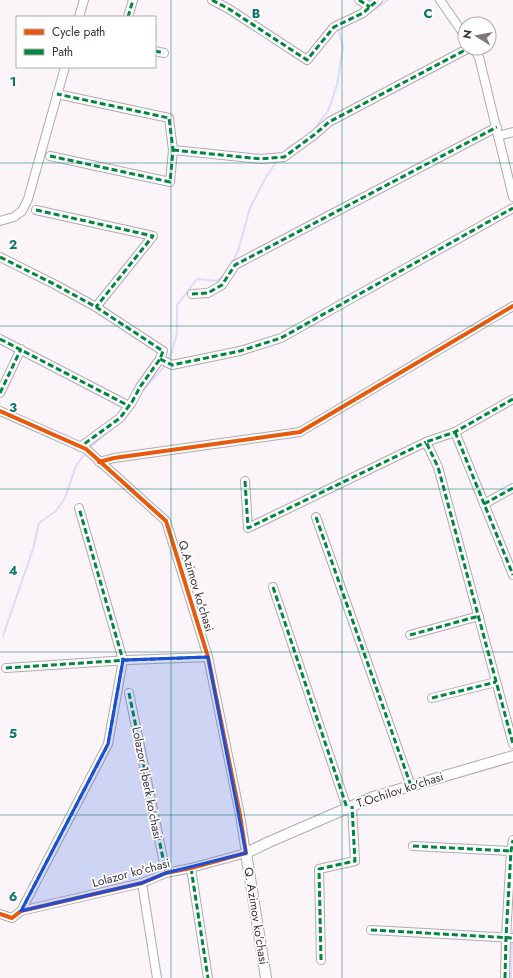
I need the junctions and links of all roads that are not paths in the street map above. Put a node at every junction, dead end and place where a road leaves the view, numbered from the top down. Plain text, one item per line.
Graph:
1 (84, 0) edge
2 (133, 0) edge
3 (212, 0) edge
4 (359, 0) edge
5 (378, 0) edge
6 (440, 0) edge
7 (370, 7) junction
8 (80, 16) edge
9 (128, 16) edge
10 (457, 24) edge
11 (156, 51) edge
12 (164, 53) dead end
13 (457, 54) edge
14 (478, 56) edge
15 (65, 68) edge
16 (57, 94) junction
17 (498, 132) junction
18 (513, 132) edge
19 (173, 150) junction
20 (50, 156) dead end
21 (513, 197) edge
22 (513, 208) edge
23 (36, 210) dead end
24 (0, 221) edge
25 (0, 257) edge
26 (192, 294) dead end
27 (513, 306) edge
28 (96, 307) junction
29 (0, 339) edge
30 (21, 349) junction
31 (160, 359) junction
32 (0, 393) edge
33 (513, 399) edge
34 (129, 406) junction
35 (0, 411) edge
36 (455, 432) junction
37 (426, 442) junction
38 (80, 447) junction
39 (99, 462) junction
40 (245, 481) dead end
41 (513, 488) edge
42 (484, 504) junction
43 (79, 508) dead end
44 (316, 517) dead end
45 (513, 575) edge
46 (273, 587) dead end
47 (479, 616) junction
48 (410, 635) dead end
49 (208, 657) junction
50 (123, 660) junction
51 (6, 668) dead end
52 (496, 682) junction
53 (130, 693) dead end
54 (432, 698) dead end
55 (513, 744) edge
56 (513, 756) edge
57 (411, 786) junction
58 (350, 807) junction
59 (513, 840) edge
60 (412, 846) dead end
61 (511, 851) junction
62 (246, 854) junction
63 (191, 868) junction
64 (166, 874) junction
65 (142, 883) junction
66 (21, 911) junction
67 (0, 914) edge
68 (371, 930) dead end
69 (509, 938) edge
70 (321, 960) dead end
71 (157, 978) edge
72 (208, 978) edge
73 (266, 978) edge
74 (505, 978) edge

1 - 8 street
2 - 9 street
3 - 7 street
4 - 7 street
5 - 7 street
6 - 10 street
11 - 12 street
13 - 19 street
14 - 17 street
15 - 16 street
16 - 19 street
16 - 24 street
17 - 18 street
17 - 21 street
17 - 26 street
19 - 20 street
22 - 31 street
23 - 28 street
25 - 28 street
27 - 39 street
28 - 31 street
29 - 30 street
30 - 32 street
30 - 34 street
31 - 34 street
33 - 36 street
34 - 38 street
35 - 38 street, Q.Azimov ko'chasi
36 - 37 street
36 - 42 street
37 - 40 street
37 - 47 street
38 - 39 street, Q.Azimov ko'chasi
39 - 49 street, Q.Azimov ko'chasi
41 - 42 street
42 - 45 street
43 - 50 street
44 - 57 street
46 - 58 street
47 - 48 street
47 - 52 street
49 - 50 street
49 - 62 street, Q.Azimov ko'chasi
50 - 51 street
50 - 66 street
52 - 54 street
52 - 55 street
53 - 64 street, Lolazor 1-berk ko'chasi
56 - 57 main road, T.Ochilov ko'chasi
57 - 58 main road, T.Ochilov ko'chasi
58 - 62 main road, T.Ochilov ko'chasi
58 - 70 street
59 - 61 street
60 - 61 street
61 - 69 street
62 - 63 street, Lolazor ko'chasi
62 - 73 main road, Q. Azimov ko'chasi
63 - 64 street, Lolazor ko'chasi
63 - 72 street
64 - 65 street, Lolazor ko'chasi
65 - 66 street, Lolazor ko'chasi
65 - 71 street
66 - 67 street, Lolazor ko'chasi
68 - 69 street
69 - 74 street

